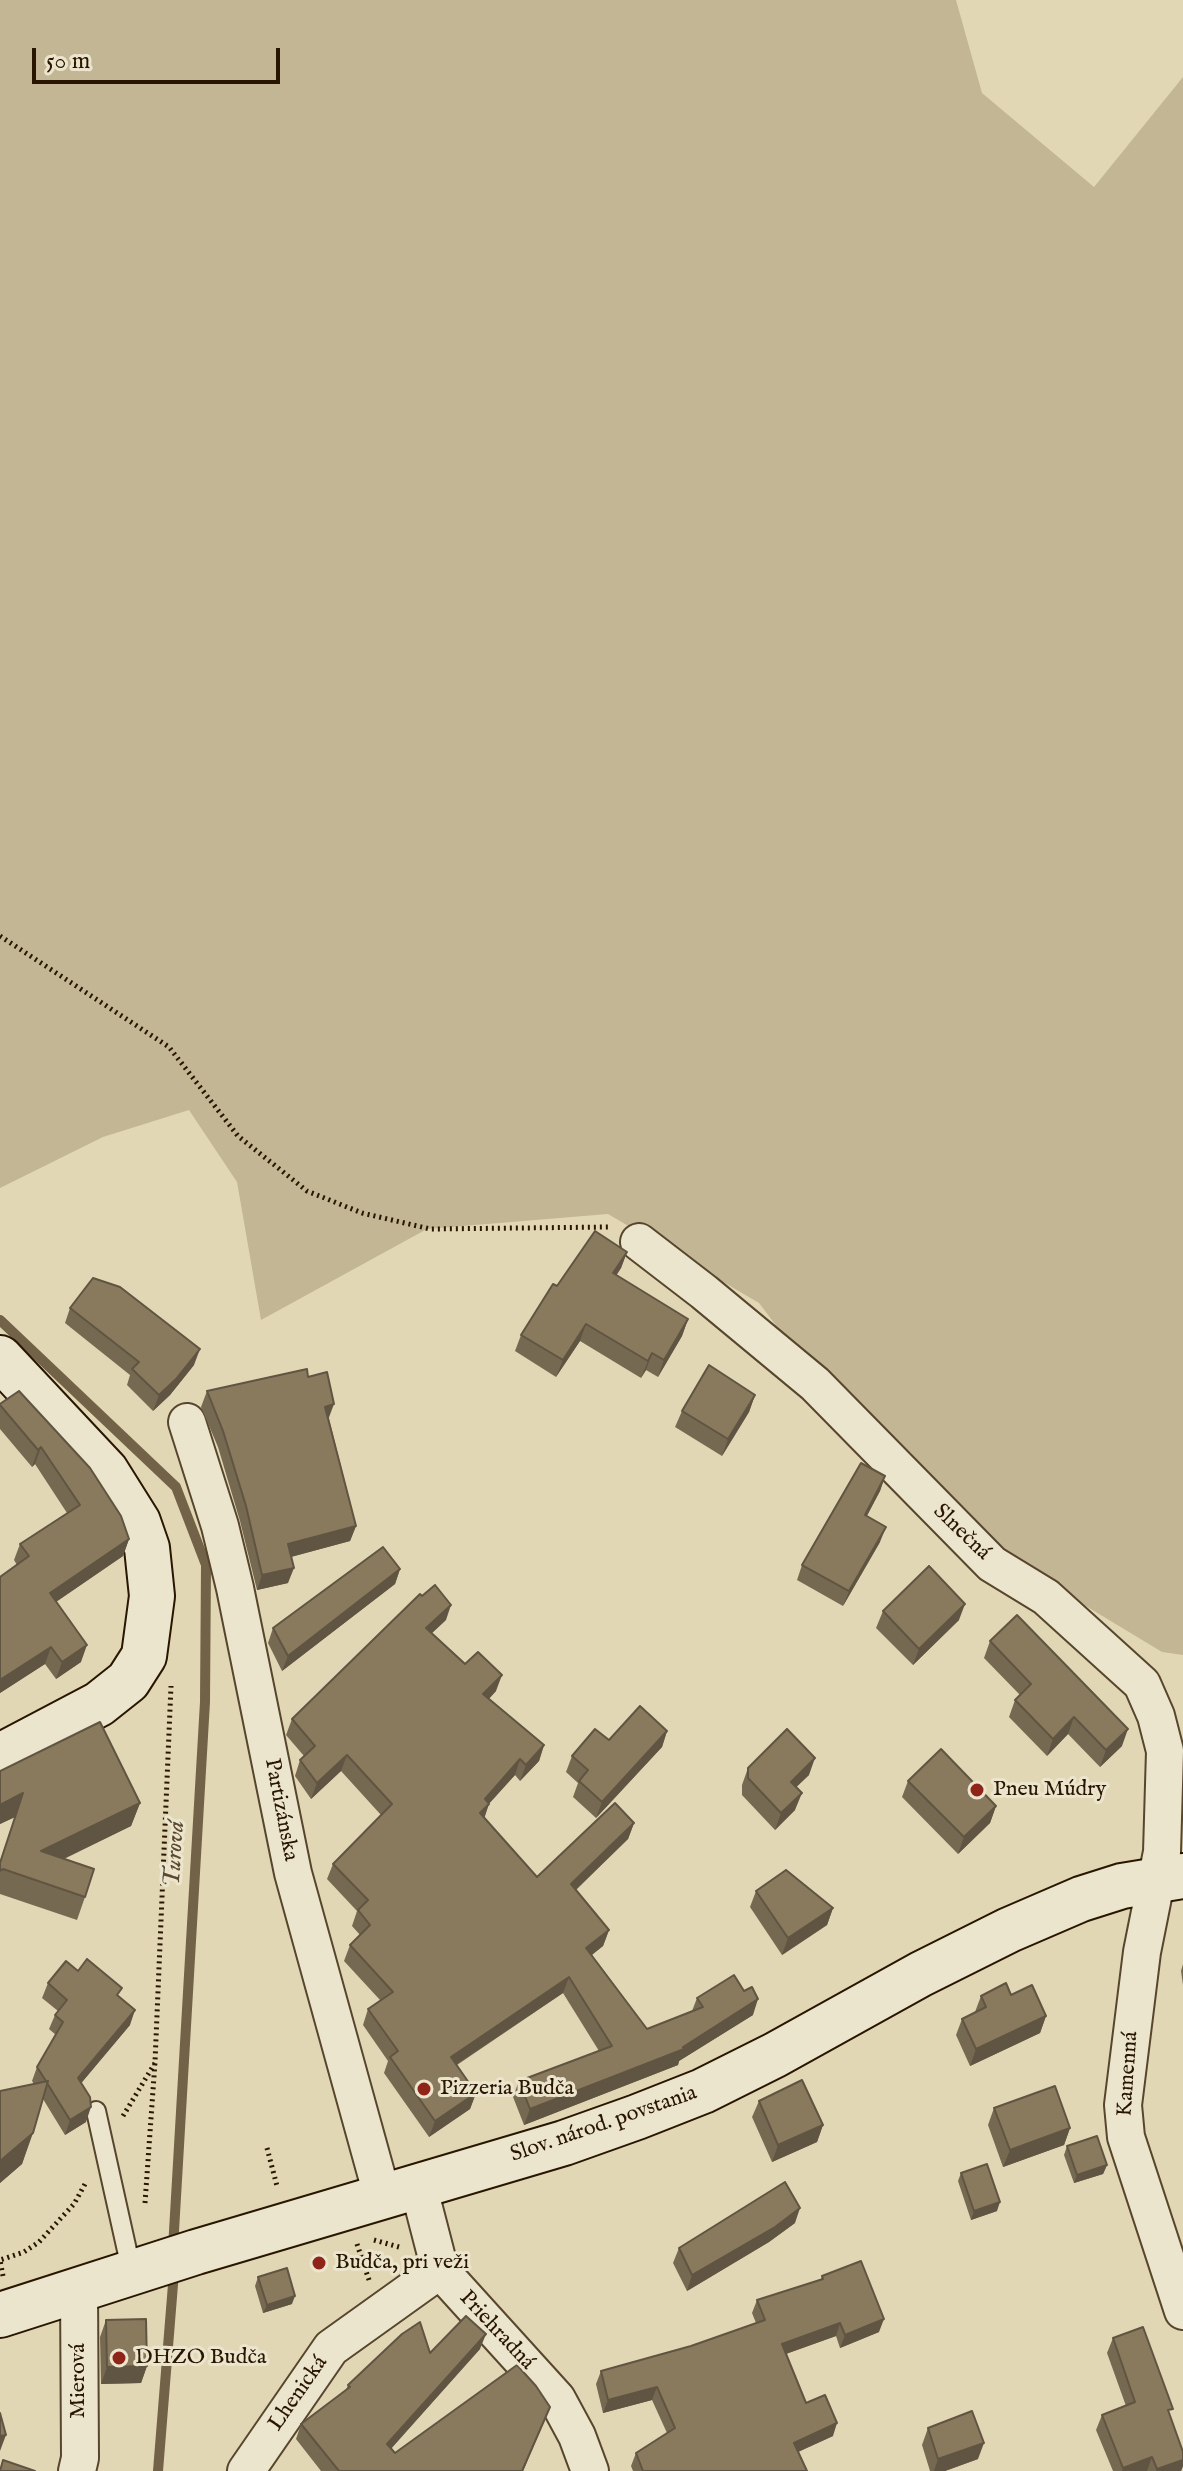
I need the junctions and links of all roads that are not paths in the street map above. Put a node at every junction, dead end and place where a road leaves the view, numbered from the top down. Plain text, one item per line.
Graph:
1 (639, 1242) road end
2 (0, 1358) edge
3 (187, 1422) dead end
4 (0, 1756) edge
5 (1170, 1878) edge
6 (96, 2111) dead end
7 (400, 2190) junction
8 (440, 2270) junction
9 (142, 2271) junction
10 (79, 2290) junction
11 (1183, 2311) edge
12 (6, 2313) edge
13 (257, 2466) edge
14 (77, 2471) edge
15 (590, 2471) edge

1 - 5 street, Slnečná
2 - 4 street
3 - 7 street, Partizánska
5 - 7 street, Slov. národ. povstania
5 - 11 street, Kamenná
6 - 9 lane
7 - 8 street, Priehradná
7 - 9 street, Slov. národ. povstania
8 - 13 street, Lhenická
8 - 15 street, Priehradná
9 - 10 street, Slov. národ. povstania
10 - 12 street, Slov. národ. povstania
10 - 14 street, Mierová

